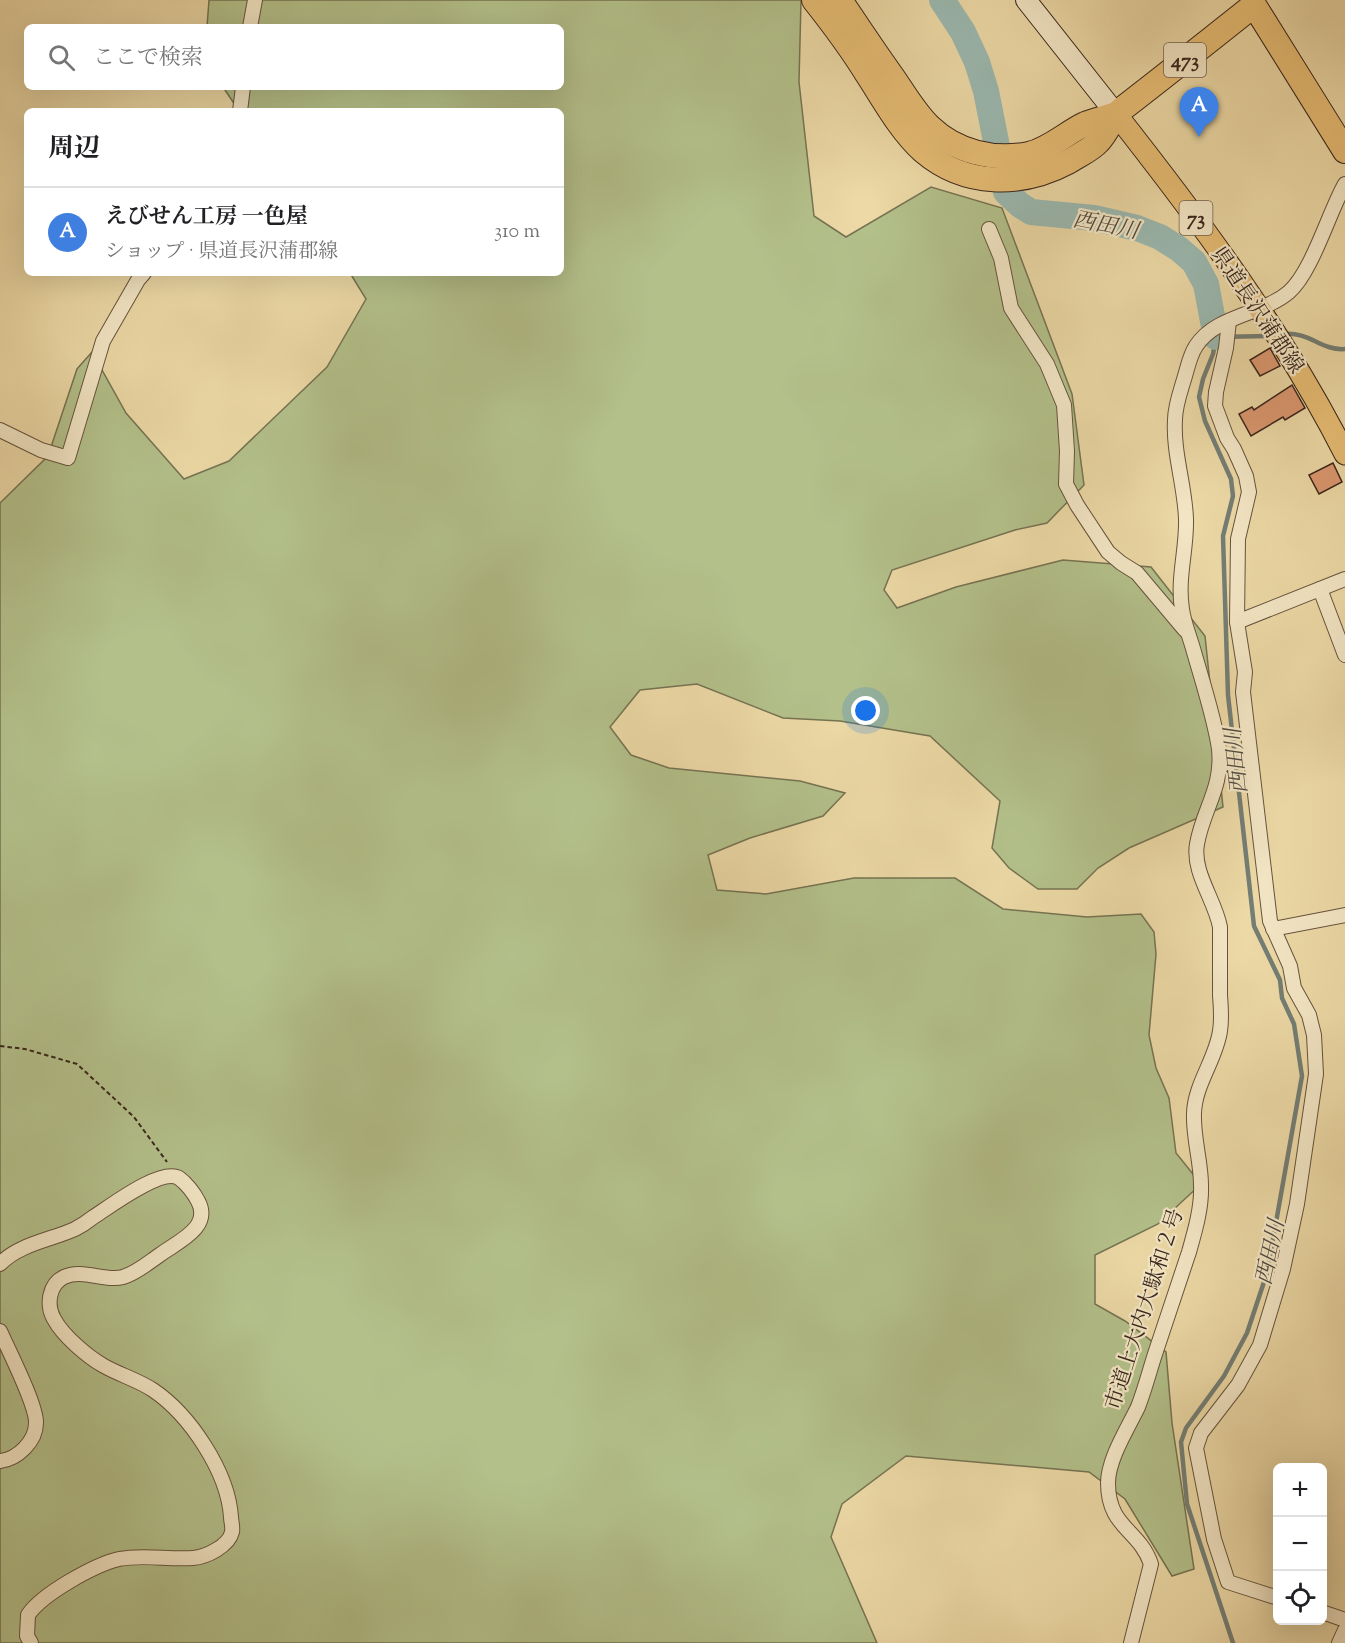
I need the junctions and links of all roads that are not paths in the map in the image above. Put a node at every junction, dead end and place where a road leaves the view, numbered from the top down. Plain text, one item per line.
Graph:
1 (255, 0) edge
2 (814, 0) edge
3 (840, 0) edge
4 (1026, 0) edge
5 (1256, 2) edge
6 (251, 24) edge
7 (243, 90) edge
8 (240, 108) edge
9 (1116, 114) junction
10 (1345, 151) edge
11 (967, 162) junction
12 (1345, 184) edge
13 (989, 229) dead end
14 (141, 276) edge
15 (1259, 308) junction
16 (1227, 330) junction
17 (0, 430) edge
18 (1345, 454) edge
19 (1345, 579) edge
20 (1320, 589) junction
21 (1237, 622) junction
22 (1187, 631) junction
23 (1345, 655) edge
24 (1345, 915) edge
25 (1273, 929) junction
26 (0, 1264) edge
27 (0, 1331) edge
28 (0, 1461) edge
29 (1273, 1596) edge
30 (1327, 1613) edge
31 (1345, 1620) edge
32 (1345, 1630) edge
33 (31, 1643) edge
34 (1131, 1643) edge
35 (1339, 1643) edge

1 - 6 street
2 - 11 highway
3 - 11 highway
4 - 9 street
5 - 9 highway, 473
5 - 10 highway, 473
7 - 8 street
9 - 11 highway
9 - 11 highway
9 - 15 main road, 県道長沢蒲郡線 / 73
12 - 15 street, 市道上大内大駄和２号
13 - 22 street
14 - 17 street
15 - 16 street, 市道上大内大駄和２号
15 - 18 main road, 県道長沢蒲郡線 / 73
16 - 21 street
16 - 22 street, 市道上大内大駄和２号
19 - 20 street
20 - 21 street
20 - 23 street
21 - 25 street
22 - 34 street, 市道上大内大駄和２号
24 - 25 street
25 - 29 street
26 - 33 street
27 - 28 street
30 - 31 street
32 - 35 street

